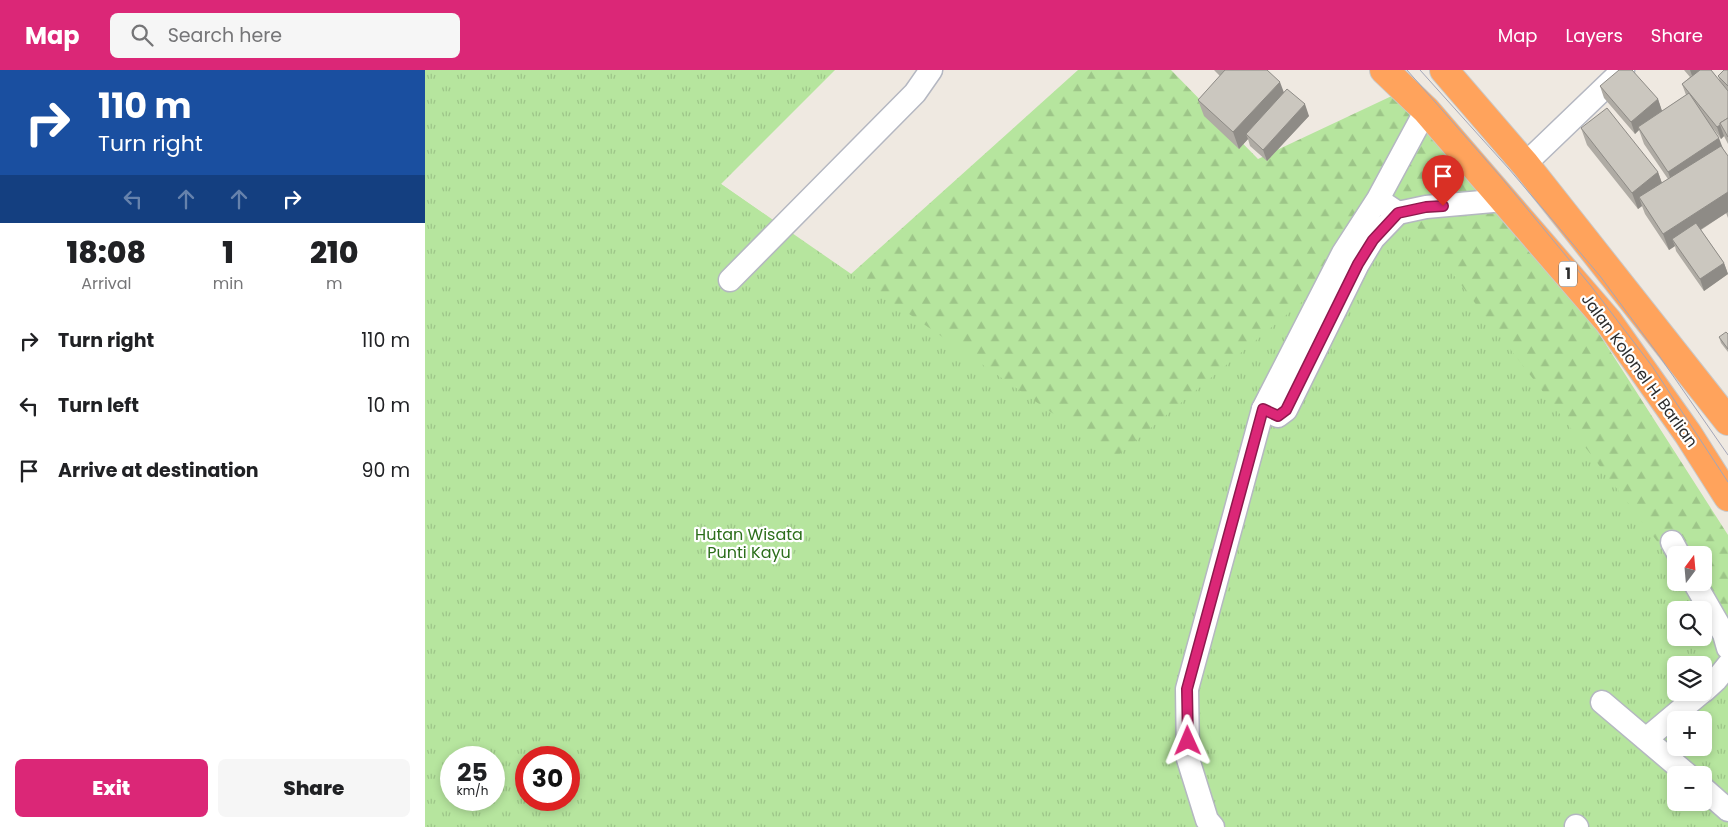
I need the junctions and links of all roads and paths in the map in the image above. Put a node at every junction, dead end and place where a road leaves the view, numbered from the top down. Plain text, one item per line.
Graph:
1 (931, 70) edge
2 (1385, 70) edge
3 (1443, 70) edge
4 (1623, 70) edge
5 (1426, 110) junction
6 (1525, 164) junction
7 (1378, 198) junction
8 (1504, 200) junction
9 (1398, 213) junction
10 (730, 280) dead end
11 (1696, 379) junction
12 (1665, 401) junction
13 (1263, 409) junction
14 (1726, 415) edge
15 (1728, 497) edge
16 (1699, 591) edge
17 (1728, 648) edge
18 (1728, 665) edge
19 (1712, 684) edge
20 (1692, 701) edge
21 (1602, 702) dead end
22 (1646, 739) junction
23 (1678, 766) edge
24 (1712, 796) edge
25 (1728, 810) edge
26 (1213, 827) edge

1 - 10 street
2 - 5 highway, Jalan Kolonel H. Barlian / 1
3 - 6 highway, 1
4 - 6 street
5 - 7 street
5 - 8 highway, Jalan Kolonel H. Barlian / 1
6 - 11 highway, 1
7 - 9 street
7 - 13 street
8 - 9 street
8 - 12 highway, Jalan Kolonel H. Barlian / 1
9 - 13 street
11 - 12 highway
11 - 14 highway, 1
12 - 15 highway, Jalan Kolonel H. Barlian / 1
13 - 26 street
16 - 17 street
18 - 19 street
20 - 22 street
21 - 22 street
22 - 23 street
24 - 25 street

